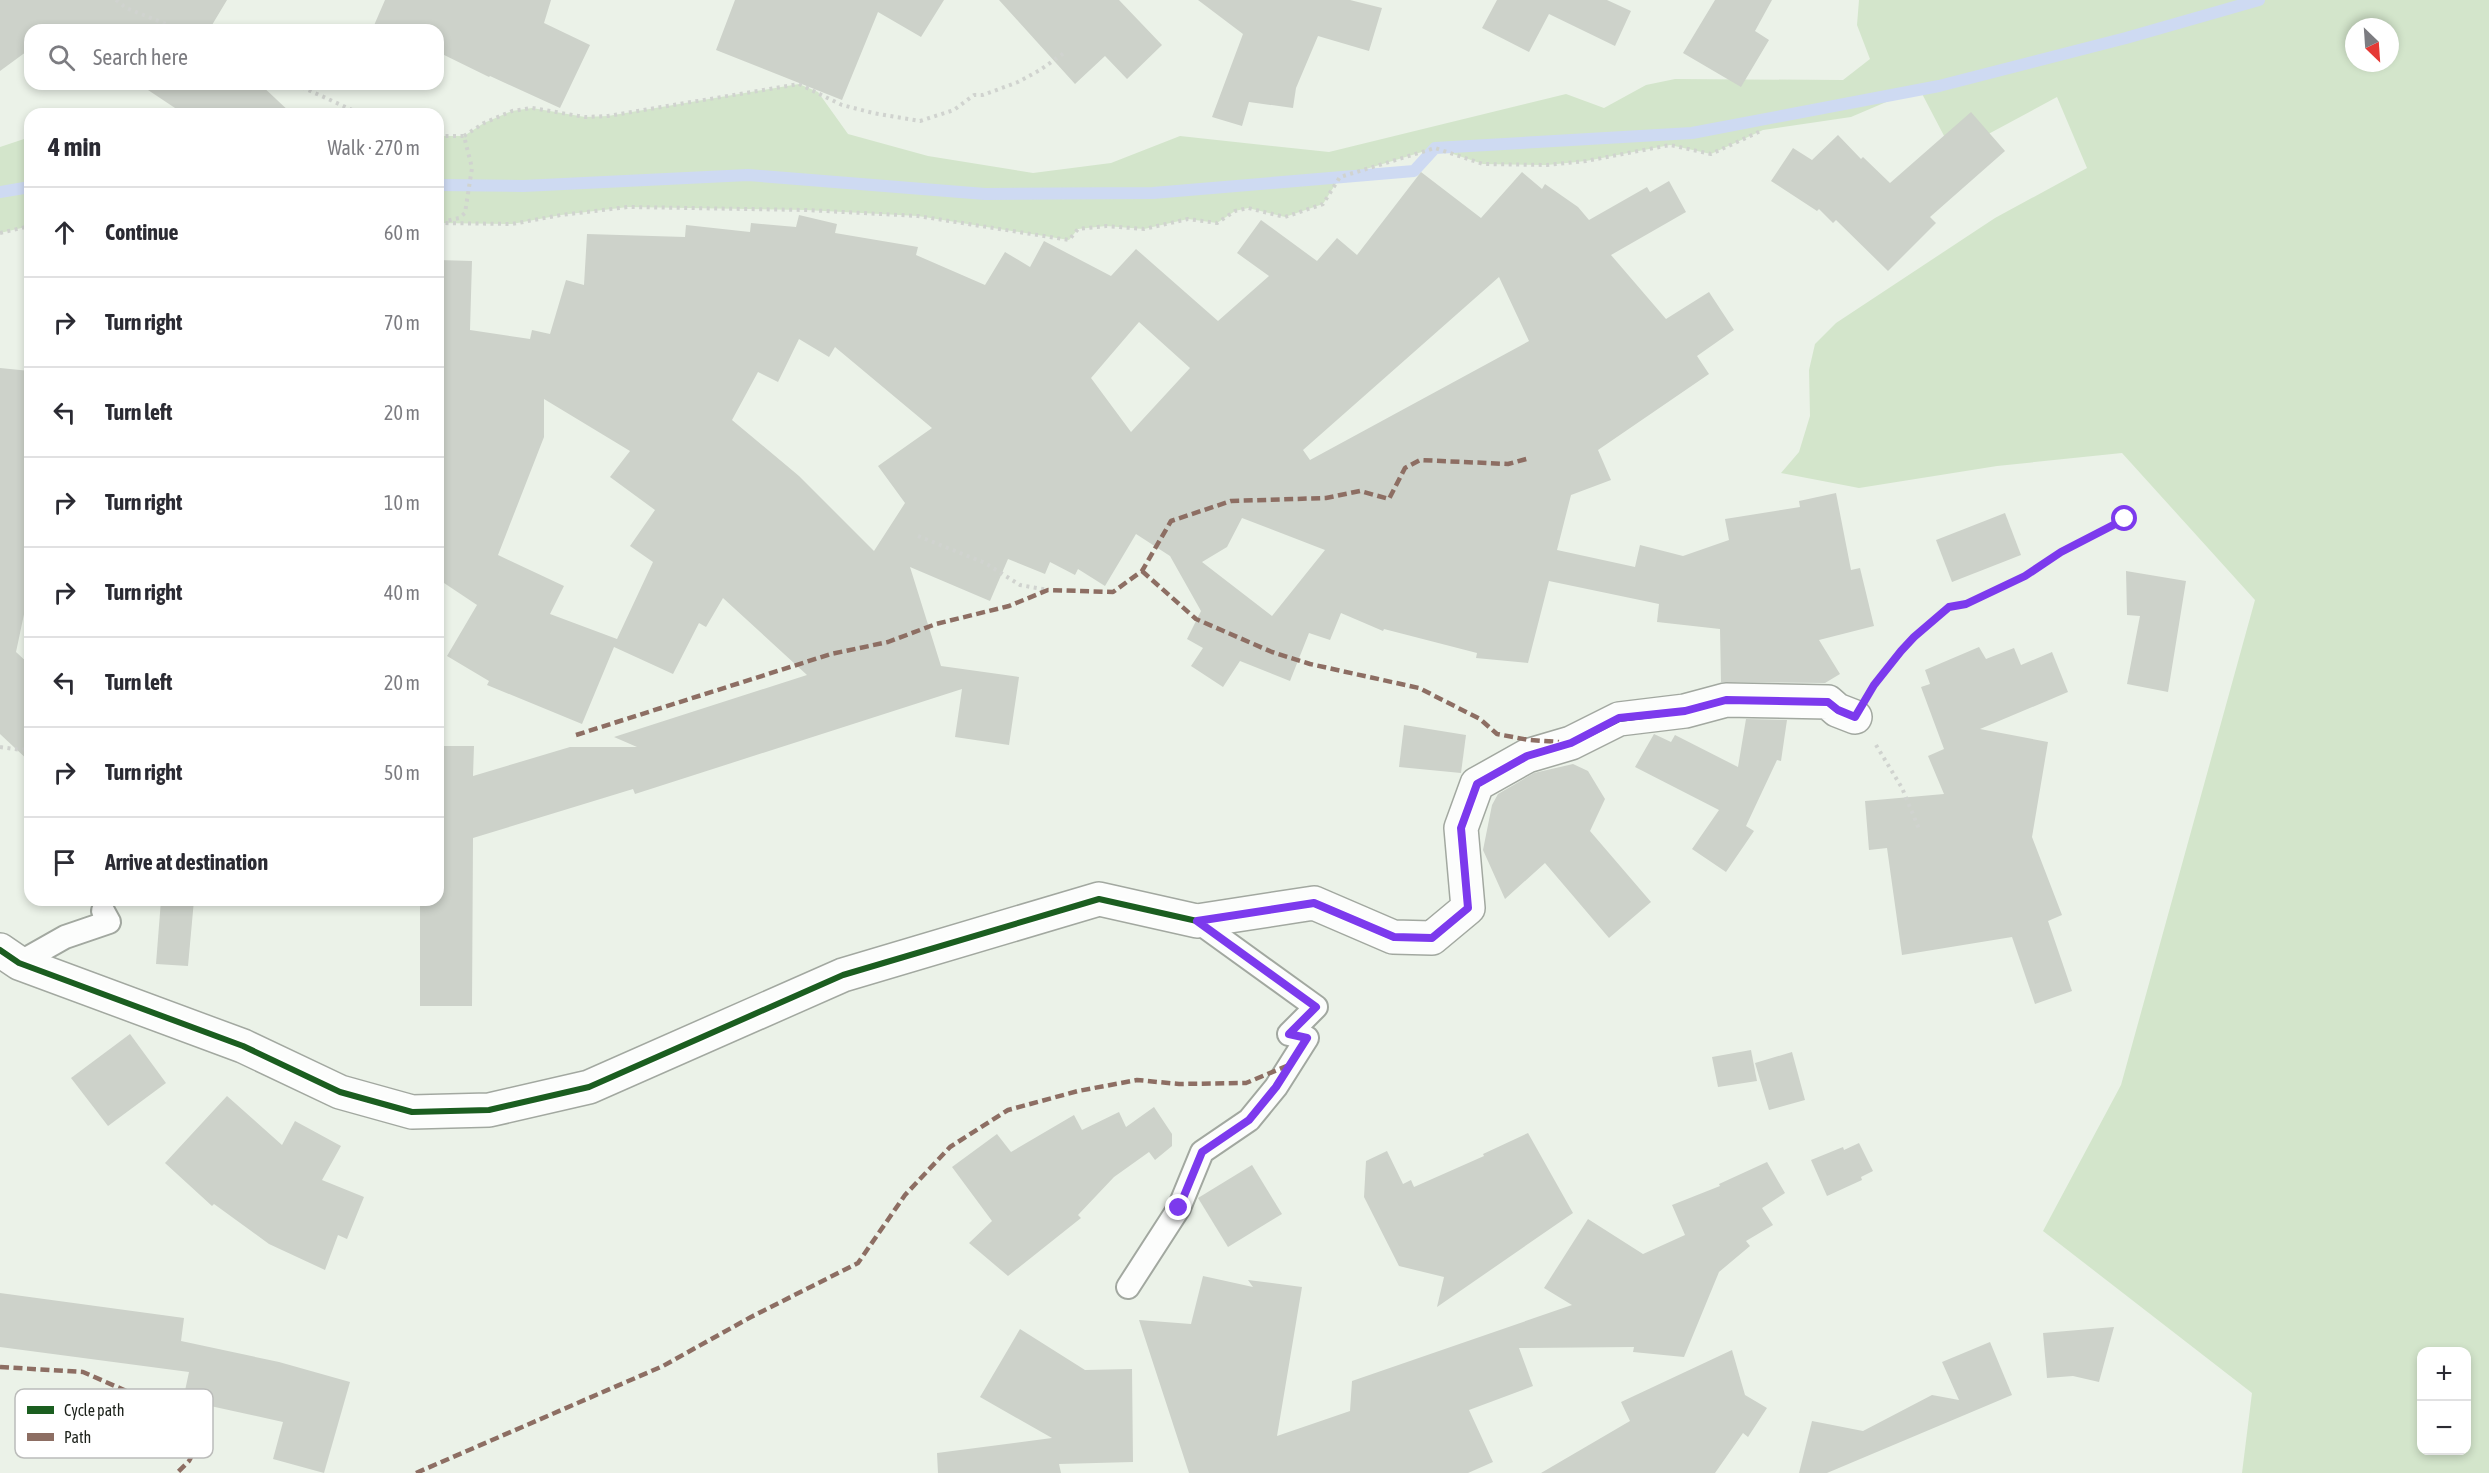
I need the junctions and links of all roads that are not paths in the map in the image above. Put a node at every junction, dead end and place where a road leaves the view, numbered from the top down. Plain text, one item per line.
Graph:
1 (1855, 717) road end
2 (103, 911) dead end
3 (1197, 921) junction
4 (9, 956) edge
5 (1128, 1287) dead end

1 - 3 street
2 - 4 lane
3 - 4 street
3 - 5 lane

